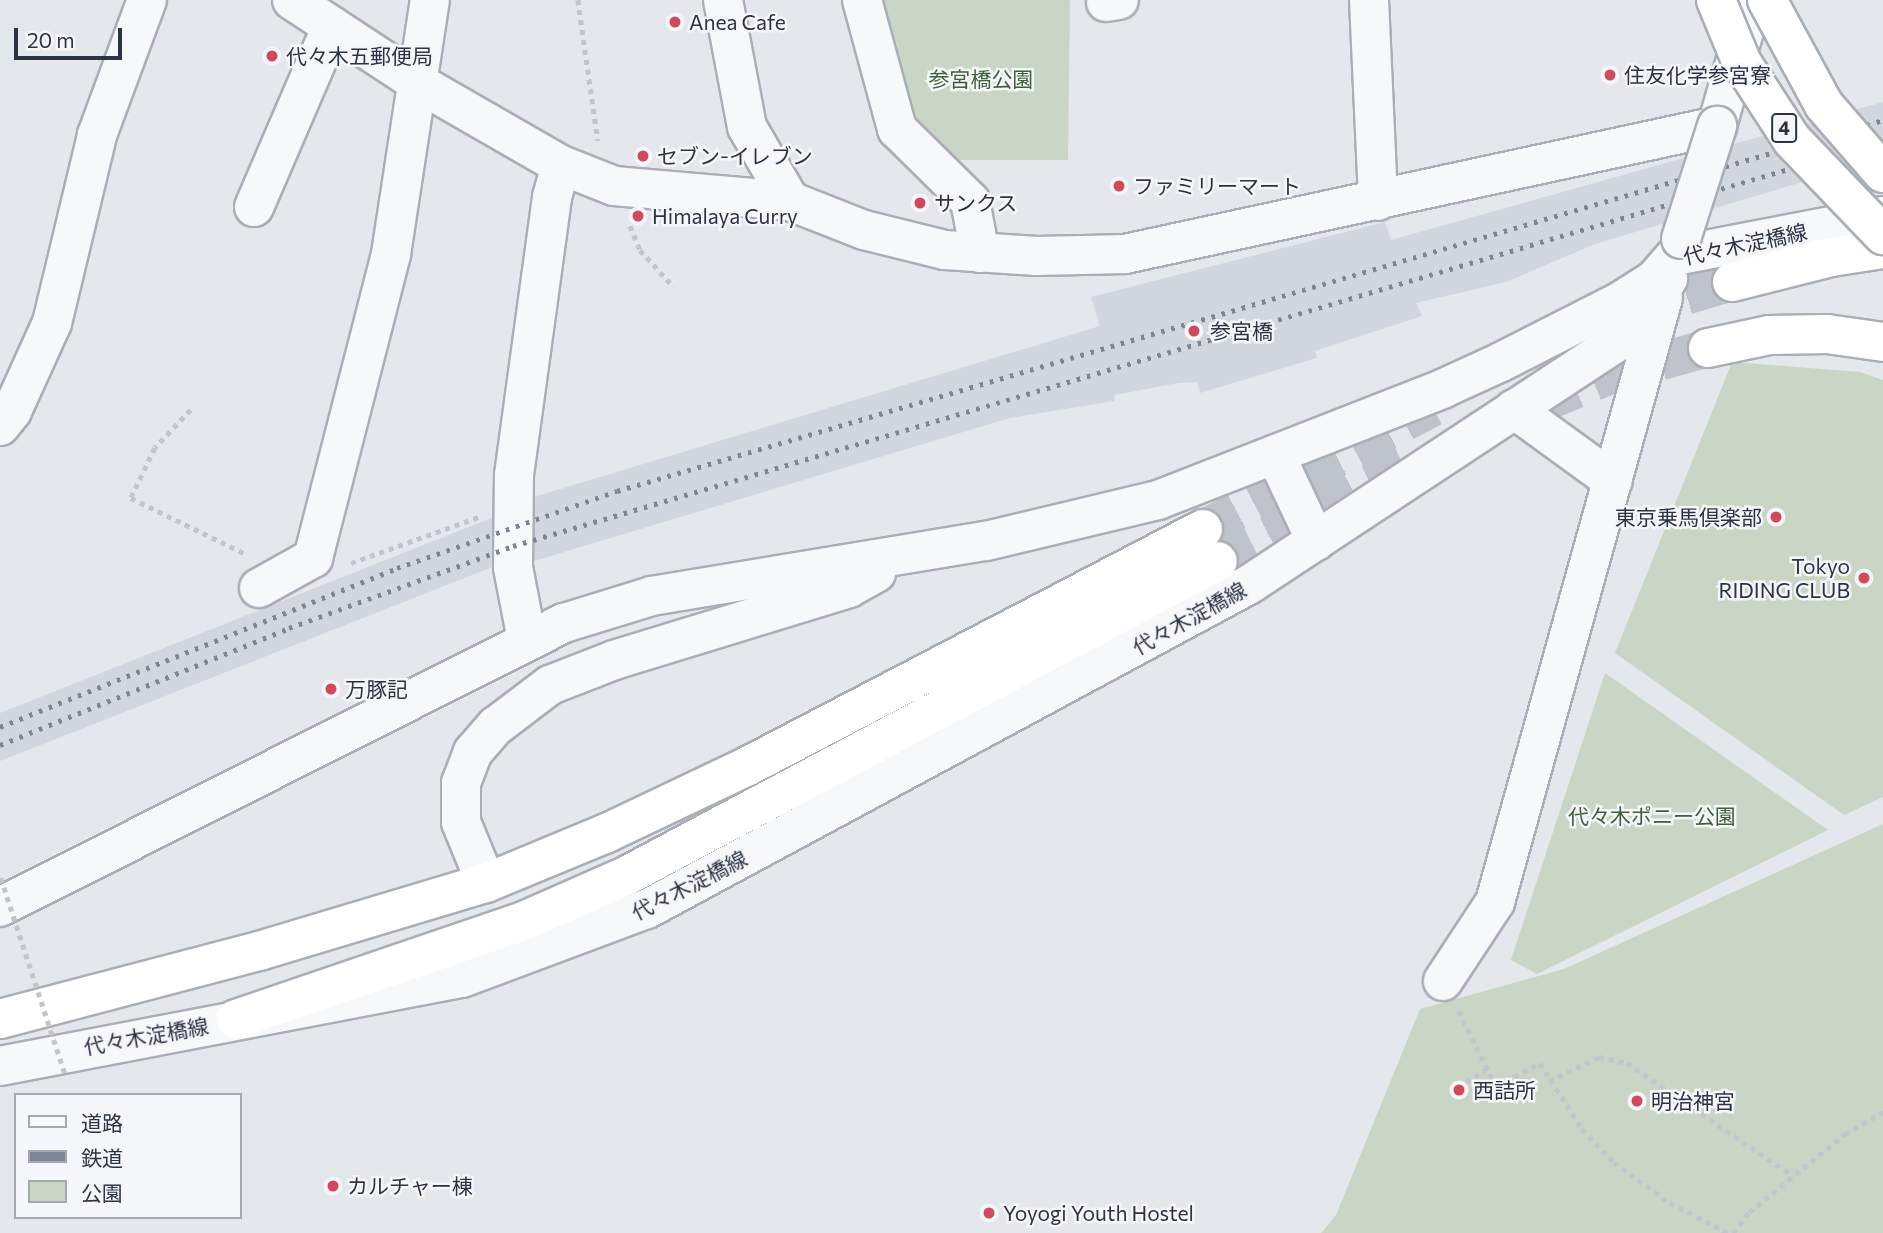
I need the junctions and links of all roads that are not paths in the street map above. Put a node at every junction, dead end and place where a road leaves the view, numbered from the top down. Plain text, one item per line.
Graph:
1 (147, 0) edge
2 (292, 0) edge
3 (430, 0) edge
4 (723, 0) edge
5 (862, 0) edge
6 (1369, 0) edge
7 (1716, 0) edge
8 (1752, 0) edge
9 (1767, 0) edge
10 (332, 26) junction
11 (420, 84) junction
12 (1717, 126) junction
13 (561, 164) junction
14 (1883, 173) edge
15 (790, 201) junction
16 (1378, 201) junction
17 (254, 207) dead end
18 (1883, 216) edge
19 (1883, 235) edge
20 (1883, 249) edge
21 (980, 253) junction
22 (1675, 258) junction
23 (1732, 282) tunnel mouth
24 (1883, 342) edge
25 (1708, 348) tunnel mouth
26 (1514, 409) junction
27 (0, 426) edge
28 (1276, 456) junction
29 (1613, 481) junction
30 (1316, 541) junction
31 (911, 553) junction
32 (284, 572) road end
33 (527, 640) junction
34 (486, 883) junction
35 (1, 893) edge
36 (1443, 981) dead end
37 (0, 1019) edge
38 (236, 1019) junction
39 (0, 1066) edge

1 - 27 street
2 - 10 street
3 - 11 street
4 - 15 street
5 - 21 street
6 - 16 street
7 - 19 highway, 4, bridge
8 - 12 street
9 - 14 highway, 4, bridge
10 - 11 street
10 - 17 street
11 - 13 street
11 - 32 street
12 - 16 street
12 - 22 street, bridge
13 - 15 street
13 - 33 street
15 - 21 street
16 - 21 street
18 - 22 street, 代々木淀橋線
20 - 23 highway
22 - 26 street, 代々木淀橋線
22 - 28 street, 代々木淀橋線
22 - 29 street, 代々木淀橋線
24 - 25 highway
26 - 29 street
26 - 30 street, 代々木淀橋線
28 - 30 street
28 - 31 street, 代々木淀橋線
29 - 36 street, 代々木淀橋線
30 - 38 street, 代々木淀橋線
31 - 33 street, 代々木淀橋線
31 - 34 street
33 - 35 street, 代々木淀橋線
34 - 37 highway
34 - 38 highway
38 - 39 street, 代々木淀橋線

